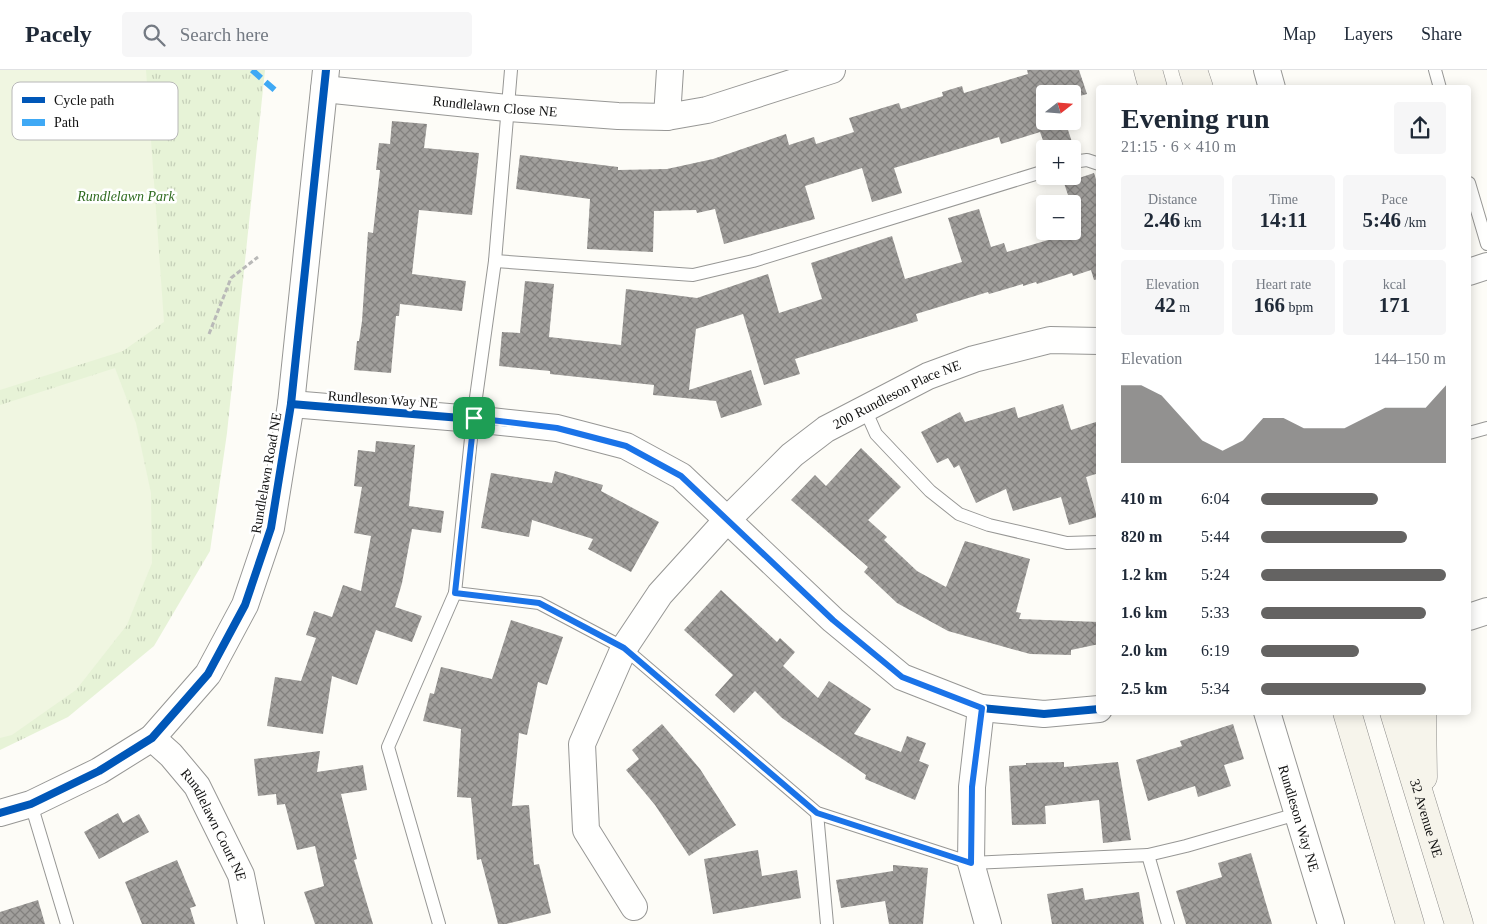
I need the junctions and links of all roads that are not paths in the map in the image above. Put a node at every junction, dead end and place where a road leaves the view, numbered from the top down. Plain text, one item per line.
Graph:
1 (511, 70) edge
2 (670, 70) edge
3 (832, 70) edge
4 (1148, 70) edge
5 (1193, 70) edge
6 (1267, 70) edge
7 (1435, 70) edge
8 (325, 80) edge
9 (1152, 85) edge
10 (1198, 85) edge
11 (1271, 85) edge
12 (1439, 85) edge
13 (507, 108) junction
14 (667, 117) junction
15 (1081, 161) edge
16 (1096, 163) edge
17 (1036, 174) edge
18 (1471, 190) edge
19 (1487, 244) edge
20 (495, 260) junction
21 (1487, 266) edge
22 (1471, 271) edge
23 (1096, 341) edge
24 (291, 404) junction
25 (864, 407) junction
26 (474, 418) junction
27 (1487, 428) edge
28 (1471, 432) edge
29 (728, 519) junction
30 (1096, 542) edge
31 (455, 593) junction
32 (1487, 611) edge
33 (1471, 616) edge
34 (624, 648) junction
35 (982, 708) junction
36 (1096, 709) edge
37 (1268, 715) edge
38 (1348, 715) edge
39 (1395, 715) edge
40 (1422, 715) edge
41 (152, 738) junction
42 (31, 804) junction
43 (1424, 809) junction
44 (0, 813) edge
45 (817, 813) junction
46 (1297, 814) junction
47 (1148, 855) junction
48 (971, 863) junction
49 (634, 907) dead end
50 (67, 924) edge
51 (251, 924) edge
52 (439, 924) edge
53 (828, 924) edge
54 (988, 924) edge
55 (1168, 924) edge
56 (1331, 924) edge
57 (1410, 924) edge
58 (1459, 924) edge

1 - 13 lane
2 - 14 street
3 - 14 street, Rundlelawn Close NE
4 - 9 main road
5 - 10 main road
6 - 11 street
7 - 12 lane
8 - 13 street, Rundlelawn Close NE
8 - 24 street, Rundlelawn Road NE
13 - 14 street, Rundlelawn Close NE
13 - 20 lane
15 - 16 lane
17 - 20 lane
18 - 19 lane
20 - 26 lane
21 - 22 street
23 - 25 street, 200 Rundleson Place NE
24 - 26 street, Rundleson Way NE
24 - 41 street, Rundlelawn Road NE
25 - 29 street, 200 Rundleson Place NE
25 - 30 lane
26 - 29 street, Rundleson Way NE
26 - 31 lane
27 - 28 lane
29 - 34 street, 200 Rundleson Place NE
29 - 35 street, Rundleson Way NE
31 - 34 lane
31 - 52 lane
32 - 33 street
34 - 45 lane
34 - 49 street, 200 Rundleson Place NE
35 - 36 street, Rundleson Way NE
35 - 48 street
37 - 46 street, Rundleson Way NE
38 - 57 main road
39 - 43 main road, 32 Avenue NE
40 - 43 main road
41 - 42 street, Rundlelawn Road NE
41 - 51 street, Rundlelawn Court NE
42 - 44 street, Rundlelawn Road NE
42 - 50 lane
43 - 58 main road, 32 Avenue NE
45 - 48 lane
45 - 53 lane
46 - 47 lane
46 - 56 street, Rundleson Way NE
47 - 48 lane
47 - 55 lane
48 - 54 street

